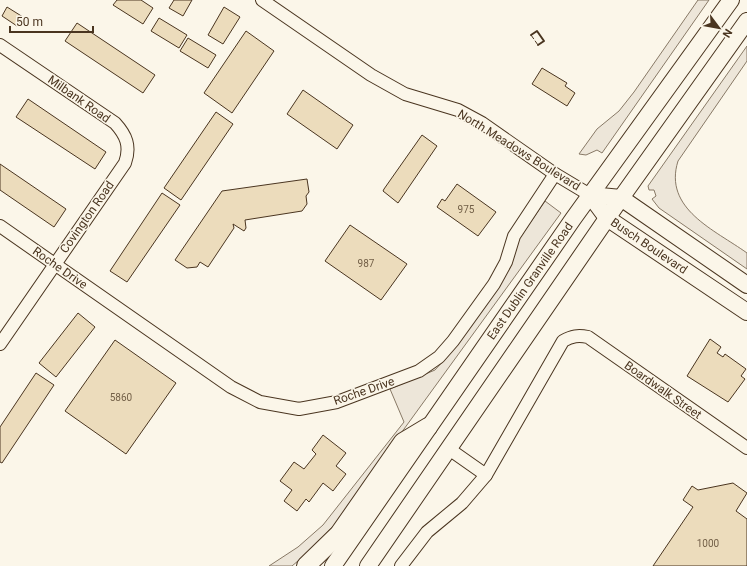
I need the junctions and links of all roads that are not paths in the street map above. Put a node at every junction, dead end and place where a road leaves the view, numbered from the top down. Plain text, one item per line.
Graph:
1 (262, 0) edge
2 (731, 0) edge
3 (747, 21) edge
4 (0, 45) edge
5 (121, 170) joint
6 (555, 174) junction
7 (590, 194) junction
8 (621, 198) junction
9 (607, 218) junction
10 (0, 226) edge
11 (55, 264) junction
12 (747, 285) edge
13 (747, 312) edge
14 (0, 344) edge
15 (428, 427) junction
16 (747, 448) edge
17 (449, 449) junction
18 (486, 475) junction
19 (306, 566) edge
20 (333, 566) edge
21 (368, 566) edge
22 (401, 566) edge

1 - 6 street, North Meadows Boulevard
2 - 7 main road, East Dublin Granville Road
3 - 8 main road
4 - 5 street, Milbank Road
5 - 11 street, Covington Road
6 - 7 street, North Meadows Boulevard
6 - 11 street, Roche Drive
7 - 8 main road, Busch Boulevard
7 - 9 main road, Busch Boulevard
7 - 15 main road, East Dublin Granville Road
8 - 9 main road
8 - 12 main road, Busch Boulevard
9 - 13 main road, Busch Boulevard
9 - 17 main road
10 - 11 street, Roche Drive
11 - 14 street, Covington Road
15 - 19 highway
15 - 20 main road, East Dublin Granville Road
16 - 18 street, Boardwalk Street
17 - 18 street
17 - 21 main road
18 - 22 street

